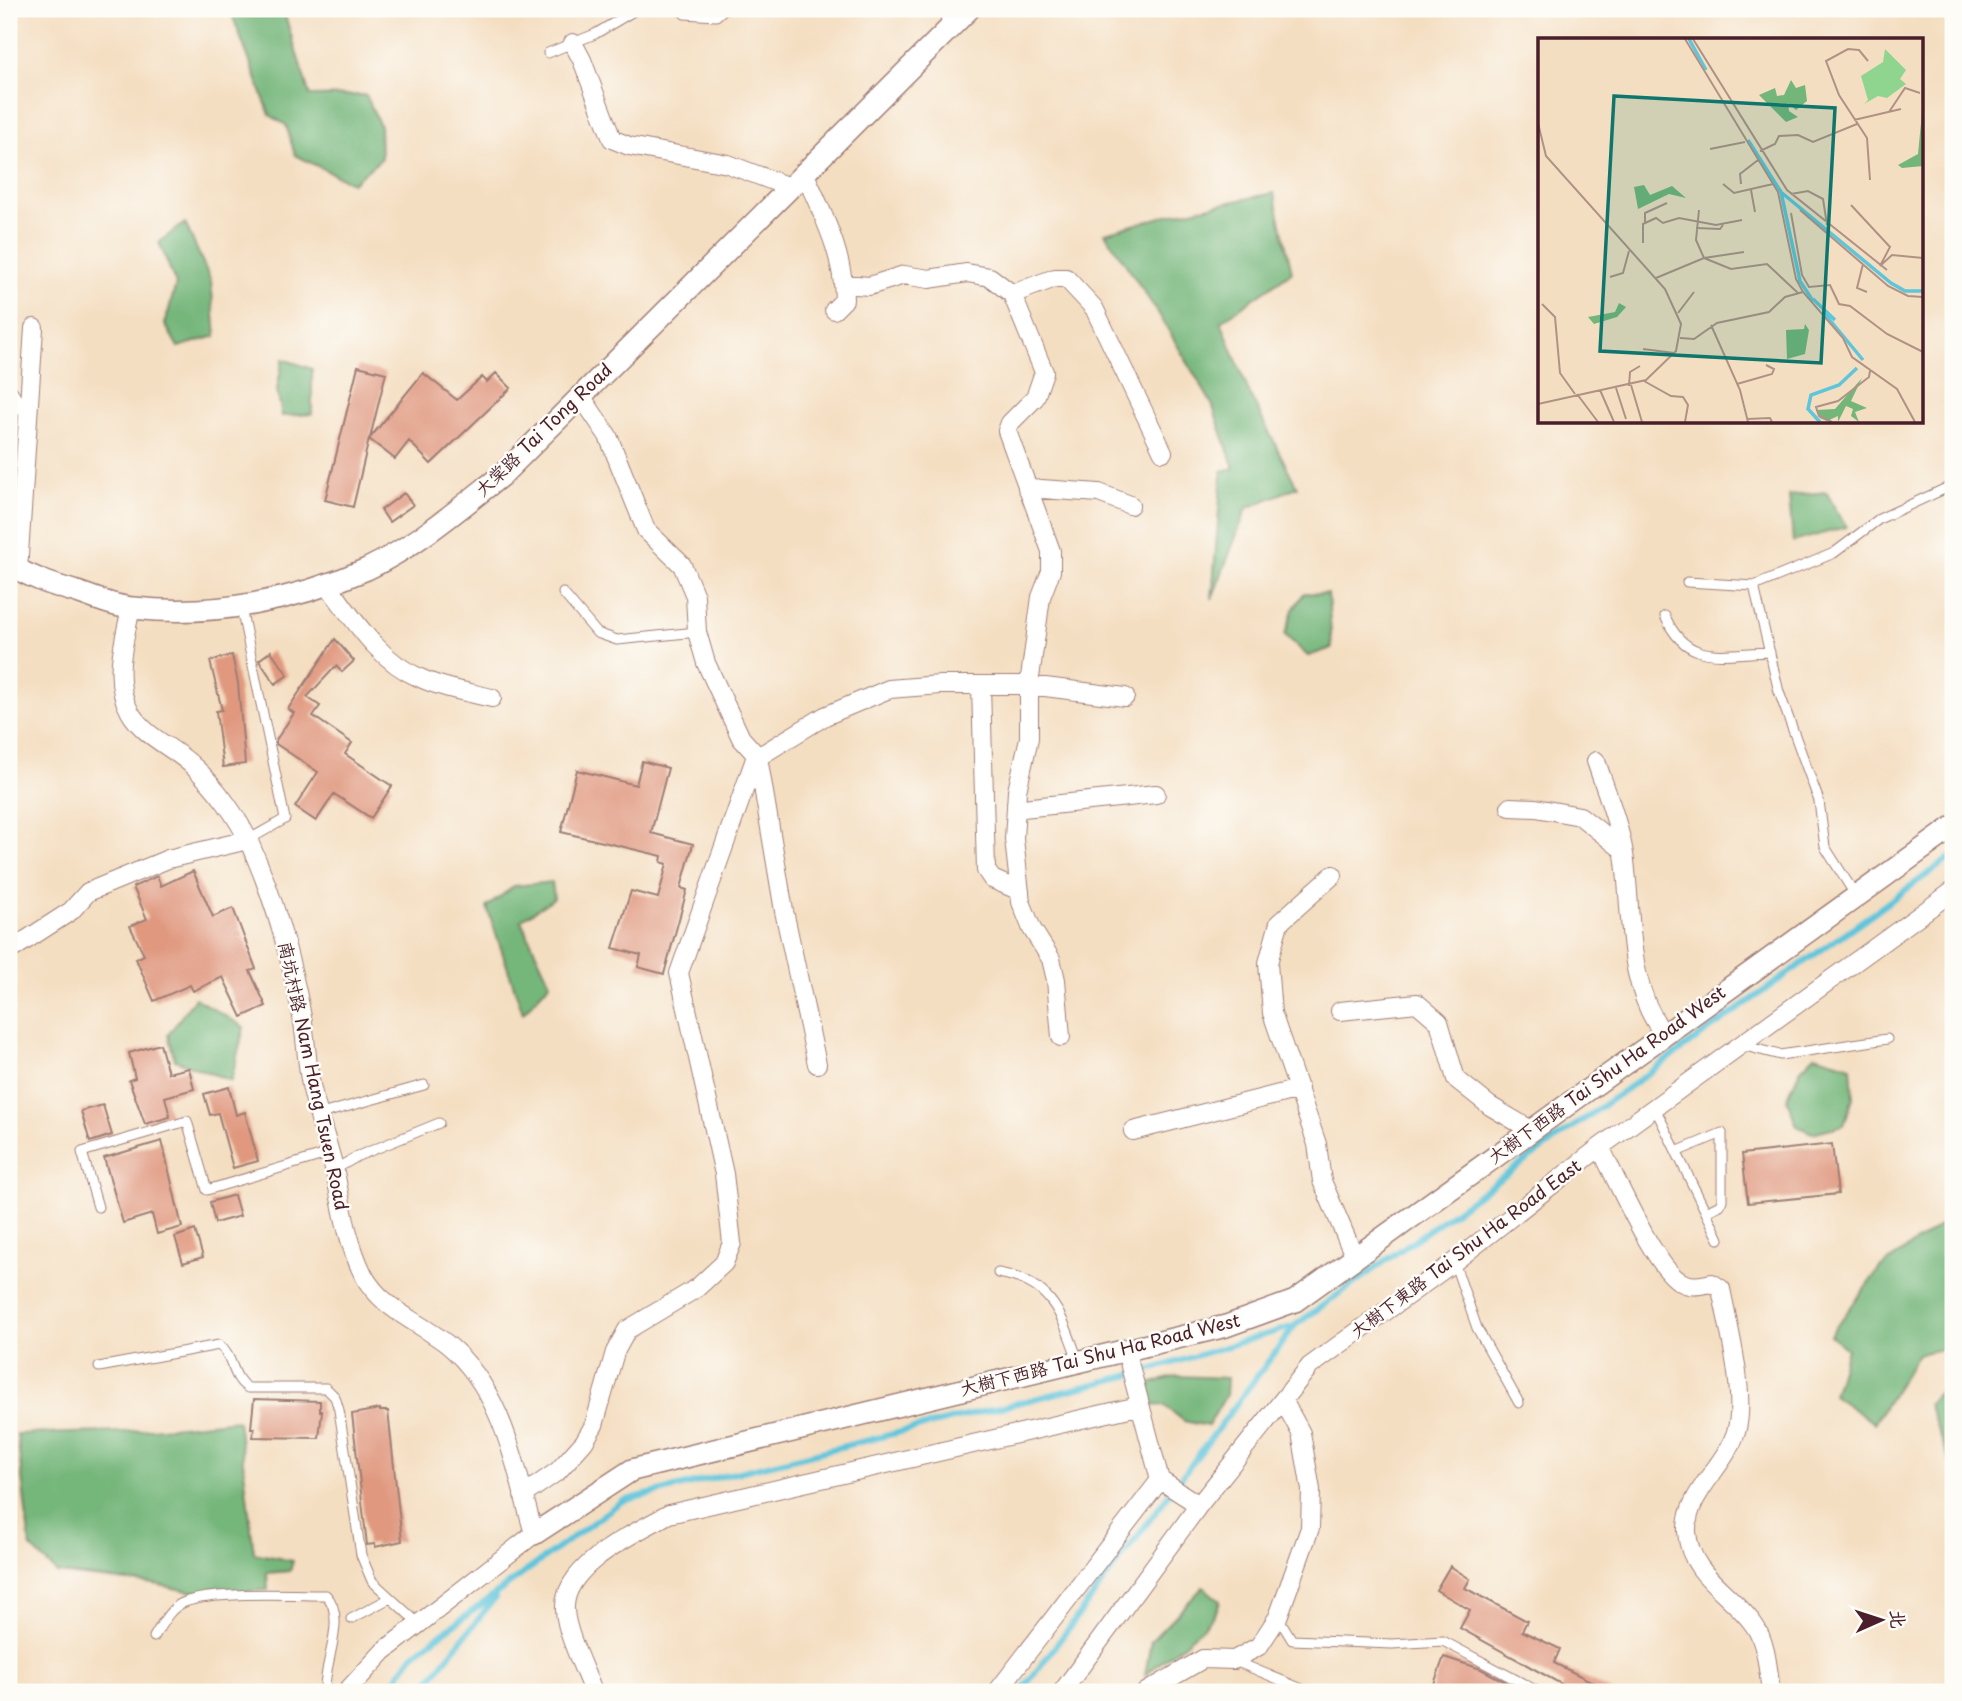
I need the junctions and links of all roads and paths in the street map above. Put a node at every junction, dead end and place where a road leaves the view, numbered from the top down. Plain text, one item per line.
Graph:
1 (637, 9) edge
2 (680, 9) edge
3 (724, 9) edge
4 (969, 9) edge
5 (946, 19) edge
6 (573, 43) junction
7 (548, 53) dead end
8 (804, 172) junction
9 (789, 187) junction
10 (844, 284) junction
11 (1012, 294) junction
12 (834, 310) dead end
13 (34, 328) dead end
14 (9, 393) edge
15 (581, 396) junction
16 (27, 408) junction
17 (1163, 452) dead end
18 (1953, 485) edge
19 (1027, 488) junction
20 (1130, 505) dead end
21 (13, 567) edge
22 (1687, 582) dead end
23 (327, 584) junction
24 (1754, 586) junction
25 (563, 593) dead end
26 (131, 608) junction
27 (241, 608) junction
28 (1665, 616) dead end
29 (697, 632) junction
30 (1770, 652) junction
31 (981, 685) junction
32 (1029, 685) junction
33 (492, 698) dead end
34 (1125, 698) dead end
35 (757, 756) junction
36 (1596, 761) dead end
37 (1156, 794) dead end
38 (1016, 803) junction
39 (1510, 807) dead end
40 (1953, 827) edge
41 (248, 840) junction
42 (1623, 850) junction
43 (1333, 875) dead end
44 (1020, 891) junction
45 (1953, 891) edge
46 (1856, 896) junction
47 (9, 951) edge
48 (1340, 1011) dead end
49 (1664, 1034) junction
50 (1061, 1037) dead end
51 (1887, 1039) dead end
52 (1741, 1045) junction
53 (817, 1064) dead end
54 (424, 1085) dead end
55 (1299, 1089) junction
56 (1655, 1108) junction
57 (321, 1114) junction
58 (439, 1123) dead end
59 (1531, 1130) junction
60 (1133, 1131) dead end
61 (1600, 1147) junction
62 (1676, 1152) junction
63 (332, 1162) junction
64 (98, 1207) dead end
65 (1706, 1212) junction
66 (1718, 1239) dead end
67 (1355, 1258) junction
68 (1454, 1262) junction
69 (998, 1273) dead end
70 (1126, 1351) junction
71 (1079, 1362) junction
72 (99, 1367) dead end
73 (1283, 1400) junction
74 (1520, 1403) dead end
75 (1138, 1406) junction
76 (1164, 1482) junction
77 (523, 1495) junction
78 (1195, 1502) junction
79 (534, 1534) junction
80 (390, 1598) junction
81 (1278, 1617) junction
82 (351, 1619) dead end
83 (419, 1624) junction
84 (154, 1637) dead end
85 (1234, 1660) junction
86 (325, 1692) edge
87 (346, 1692) edge
88 (593, 1692) edge
89 (997, 1692) edge
90 (1062, 1692) edge
91 (1146, 1692) edge
92 (1309, 1692) edge
93 (1539, 1692) edge
94 (1771, 1692) edge

1 - 6 lane
2 - 3 lane
4 - 5 street, 大棠路 Tai Tong Road
5 - 8 street, 大棠路 Tai Tong Road
6 - 7 lane
6 - 9 street
8 - 9 street, 大棠路 Tai Tong Road
8 - 10 street
9 - 15 street, 大棠路 Tai Tong Road
10 - 11 street
10 - 12 street
11 - 17 street
11 - 19 street
13 - 16 street
14 - 16 street
15 - 23 street, 大棠路 Tai Tong Road
15 - 29 street
16 - 21 street
18 - 24 lane
19 - 20 street
19 - 32 street
21 - 26 street, 大棠路 Tai Tong Road
22 - 24 lane
23 - 27 street, 大棠路 Tai Tong Road
23 - 33 street
24 - 30 lane
25 - 29 lane
26 - 27 street, 大棠路 Tai Tong Road
26 - 41 street, 南坑村路 Nam Hang Tsuen Road
27 - 41 lane
28 - 30 lane
29 - 35 street
30 - 46 lane
31 - 32 street
31 - 35 street
31 - 44 street
32 - 34 street
32 - 38 street
35 - 53 street
35 - 77 street
36 - 42 street
37 - 38 street
38 - 44 street
39 - 42 street
40 - 46 street, 大樹下西路 Tai Shu Ha Road West
41 - 47 street
41 - 57 street, 南坑村路 Nam Hang Tsuen Road
42 - 49 street
43 - 55 street
44 - 50 street
45 - 52 street, 大樹下東路 Tai Shu Ha Road East
46 - 49 street, 大樹下西路 Tai Shu Ha Road West
48 - 59 street
49 - 59 street, 大樹下西路 Tai Shu Ha Road West
51 - 52 lane
52 - 56 street, 大樹下東路 Tai Shu Ha Road East
54 - 57 lane
55 - 60 street
55 - 67 street
56 - 61 street, 大樹下東路 Tai Shu Ha Road East
56 - 62 lane
57 - 63 street, 南坑村路 Nam Hang Tsuen Road
58 - 63 lane
59 - 67 street, 大樹下西路 Tai Shu Ha Road West
61 - 68 street, 大樹下東路 Tai Shu Ha Road East
61 - 94 street
62 - 65 lane
62 - 65 lane
63 - 64 lane
63 - 77 street, 南坑村路 Nam Hang Tsuen Road
65 - 66 lane
67 - 70 street, 大樹下西路 Tai Shu Ha Road West
68 - 73 street, 大樹下東路 Tai Shu Ha Road East
68 - 74 lane
69 - 71 lane
70 - 71 street, 大樹下西路 Tai Shu Ha Road West
70 - 75 street
71 - 79 street, 大樹下西路 Tai Shu Ha Road West
72 - 80 lane
73 - 78 street, 大樹下東路 Tai Shu Ha Road East
73 - 81 street
75 - 76 street
75 - 88 street
76 - 78 street
76 - 89 street
77 - 79 street, 南坑村路 Nam Hang Tsuen Road
78 - 90 street, 大樹下東路 Tai Shu Ha Road East
79 - 83 street, 大樹下西路 Tai Shu Ha Road West
80 - 82 lane
80 - 83 lane
81 - 85 street
81 - 93 lane
83 - 87 street, 大樹下西路 Tai Shu Ha Road West
84 - 86 lane
85 - 91 street
85 - 92 lane

